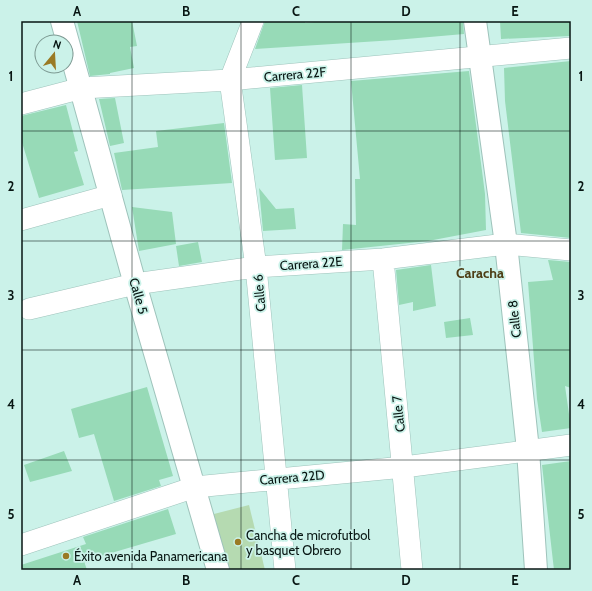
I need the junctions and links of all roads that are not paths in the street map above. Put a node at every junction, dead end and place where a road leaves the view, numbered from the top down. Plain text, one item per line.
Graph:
1 (62, 21) edge
2 (253, 21) edge
3 (475, 21) edge
4 (571, 48) edge
5 (479, 56) junction
6 (230, 80) junction
7 (82, 88) junction
8 (21, 104) edge
9 (111, 195) junction
10 (21, 220) edge
11 (506, 244) junction
12 (571, 250) edge
13 (383, 259) junction
14 (256, 267) junction
15 (135, 284) junction
16 (29, 309) dead end
17 (571, 445) edge
18 (528, 450) junction
19 (404, 468) junction
20 (276, 478) junction
21 (195, 487) junction
22 (21, 546) edge
23 (218, 570) edge
24 (285, 570) edge
25 (412, 570) edge
26 (536, 570) edge

1 - 7 street, Calle 5
2 - 6 street, Calle 6
3 - 5 street, Calle 8
4 - 5 street, Carrera 22F
5 - 6 street, Carrera 22F
5 - 11 street, Calle 8
6 - 7 street, Carrera 22F
6 - 14 street, Calle 6
7 - 8 street, Carrera 22F
7 - 9 street, Calle 5
9 - 10 street
9 - 15 street, Calle 5
11 - 12 street, Carrera 22E
11 - 13 street, Carrera 22E
11 - 18 street, Calle 8
13 - 14 street, Carrera 22E
13 - 19 street, Calle 7
14 - 15 street, Carrera 22E
14 - 20 street, Calle 6
15 - 16 street, Carrera 22E
15 - 21 street, Calle 5
17 - 18 street, Carrera 22D
18 - 19 street, Carrera 22D
18 - 26 street, Calle 8
19 - 20 street, Carrera 22D
19 - 25 street, Calle 7
20 - 21 street, Carrera 22D
20 - 24 street, Calle 6
21 - 22 street, Carrera 22D
21 - 23 street, Calle 5

